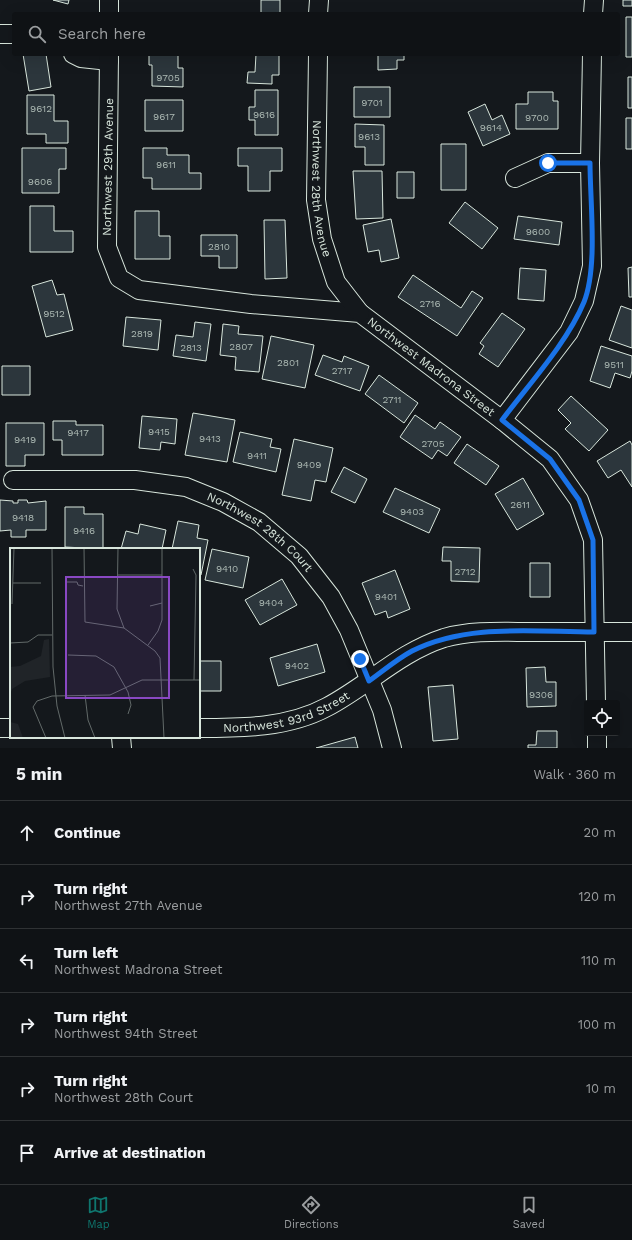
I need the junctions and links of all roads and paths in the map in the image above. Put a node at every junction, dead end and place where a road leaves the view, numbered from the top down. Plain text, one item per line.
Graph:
1 (109, 0) edge
2 (319, 0) edge
3 (594, 0) edge
4 (109, 12) edge
5 (318, 12) edge
6 (593, 12) edge
7 (0, 34) edge
8 (12, 34) edge
9 (77, 56) edge
10 (318, 56) edge
11 (592, 56) edge
12 (109, 57) edge
13 (590, 163) junction
14 (515, 178) dead end
15 (119, 278) joint
16 (360, 313) junction
17 (502, 420) junction
18 (13, 480) dead end
19 (594, 632) junction
20 (632, 632) edge
21 (369, 681) junction
22 (596, 700) edge
23 (200, 728) edge
24 (597, 736) edge
25 (121, 738) edge
26 (122, 748) edge
27 (392, 748) edge
28 (597, 748) edge

1 - 4 street
2 - 5 street
3 - 6 street
7 - 8 street
9 - 12 street
10 - 16 street, Northwest 28th Avenue
11 - 13 street
12 - 15 street, Northwest 29th Avenue
13 - 14 street
13 - 17 street
15 - 16 street, Northwest Madrona Street
16 - 17 street, Northwest Madrona Street
17 - 19 street, Northwest Madrona Street
18 - 21 street, Northwest 28th Court
19 - 20 street, Northwest 93rd Street
19 - 21 street, Northwest 93rd Street
19 - 22 street, Northwest Madrona Street
21 - 23 street, Northwest 93rd Street
21 - 27 street, Northwest 28th Court
24 - 28 street
25 - 26 street

